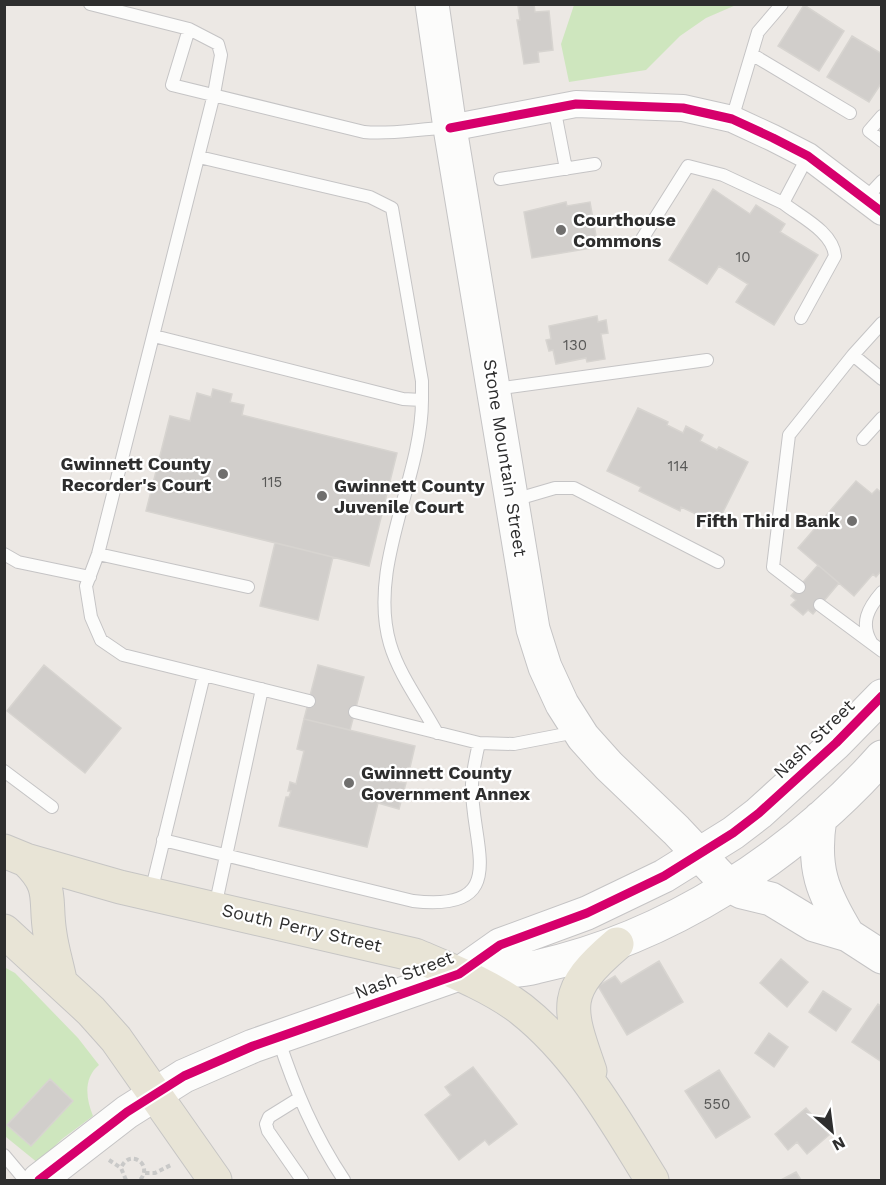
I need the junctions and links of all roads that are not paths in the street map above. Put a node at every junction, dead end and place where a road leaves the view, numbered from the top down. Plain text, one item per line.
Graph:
1 (90, 4) edge
2 (432, 4) edge
3 (782, 4) edge
4 (189, 28) junction
5 (753, 55) junction
6 (214, 94) junction
7 (554, 107) junction
8 (850, 113) dead end
9 (882, 116) edge
10 (732, 119) junction
11 (450, 128) junction
12 (882, 141) edge
13 (808, 156) junction
14 (199, 157) junction
15 (595, 164) dead end
16 (566, 169) junction
17 (500, 179) dead end
18 (876, 197) edge
19 (783, 203) junction
20 (642, 239) dead end
21 (801, 318) dead end
22 (882, 323) edge
23 (154, 336) junction
24 (853, 355) junction
25 (707, 360) dead end
26 (882, 379) edge
27 (494, 390) junction
28 (422, 400) junction
29 (882, 418) edge
30 (863, 439) dead end
31 (511, 501) junction
32 (4, 554) edge
33 (98, 554) junction
34 (718, 561) dead end
35 (90, 577) junction
36 (248, 587) dead end
37 (799, 587) dead end
38 (882, 592) edge
39 (820, 605) dead end
40 (877, 647) edge
41 (204, 675) junction
42 (262, 689) junction
43 (882, 696) edge
44 (309, 701) dead end
45 (355, 712) dead end
46 (580, 731) junction
47 (438, 733) junction
48 (478, 743) junction
49 (882, 757) edge
50 (4, 771) edge
51 (52, 807) dead end
52 (820, 818) junction
53 (163, 840) junction
54 (226, 854) junction
55 (700, 854) junction
56 (15, 855) edge
57 (728, 885) junction
58 (151, 894) junction
59 (215, 907) junction
60 (5, 931) edge
61 (848, 935) junction
62 (617, 944) junction
63 (882, 957) edge
64 (459, 974) junction
65 (60, 980) junction
66 (278, 1038) junction
67 (596, 1090) junction
68 (155, 1094) junction
69 (298, 1099) junction
70 (4, 1155) edge
71 (26, 1180) edge
72 (39, 1180) edge
73 (215, 1180) edge
74 (302, 1180) edge
75 (344, 1180) edge
76 (652, 1180) edge

1 - 4 lane
2 - 11 street, Stone Mountain Street
3 - 5 lane
4 - 6 lane
4 - 6 lane
5 - 8 lane
5 - 10 lane
6 - 11 lane
6 - 14 lane
7 - 10 street
7 - 11 street
7 - 16 lane
9 - 12 lane
10 - 13 street
11 - 27 street, Stone Mountain Street
13 - 18 street
13 - 19 lane
14 - 23 lane
14 - 28 lane
15 - 16 lane
16 - 17 lane
19 - 20 lane
19 - 21 lane
22 - 24 lane
23 - 28 lane
23 - 33 lane
24 - 26 lane
24 - 37 lane
25 - 27 lane
27 - 31 street, Stone Mountain Street
28 - 47 lane
29 - 30 lane
31 - 34 lane
31 - 46 street, Stone Mountain Street
32 - 35 lane
33 - 35 lane
33 - 36 lane
35 - 41 lane
38 - 40 lane
39 - 40 lane
41 - 42 lane
41 - 53 lane
42 - 44 lane
42 - 54 lane
43 - 55 street, Nash Street
45 - 47 lane
46 - 48 lane
46 - 55 street, Stone Mountain Street
47 - 48 lane
48 - 54 lane
49 - 52 street, Nash Street
50 - 51 lane
52 - 57 street, Nash Street
52 - 61 street
53 - 54 lane
53 - 58 lane
54 - 59 lane
55 - 57 street, Stone Mountain Street
55 - 64 street, Nash Street
56 - 58 main road, South Perry Street
56 - 65 main road
57 - 61 street
57 - 62 street, Nash Street
58 - 59 main road, South Perry Street
59 - 64 main road, South Perry Street
60 - 65 main road
61 - 63 street
62 - 64 street, Nash Street
62 - 67 main road
64 - 66 street, Nash Street
64 - 67 main road, South Perry Street
65 - 68 main road
66 - 68 street, Nash Street
66 - 69 lane
67 - 76 main road, South Perry Street
68 - 72 street, Nash Street
68 - 73 main road
69 - 74 lane
69 - 75 lane
70 - 71 lane

